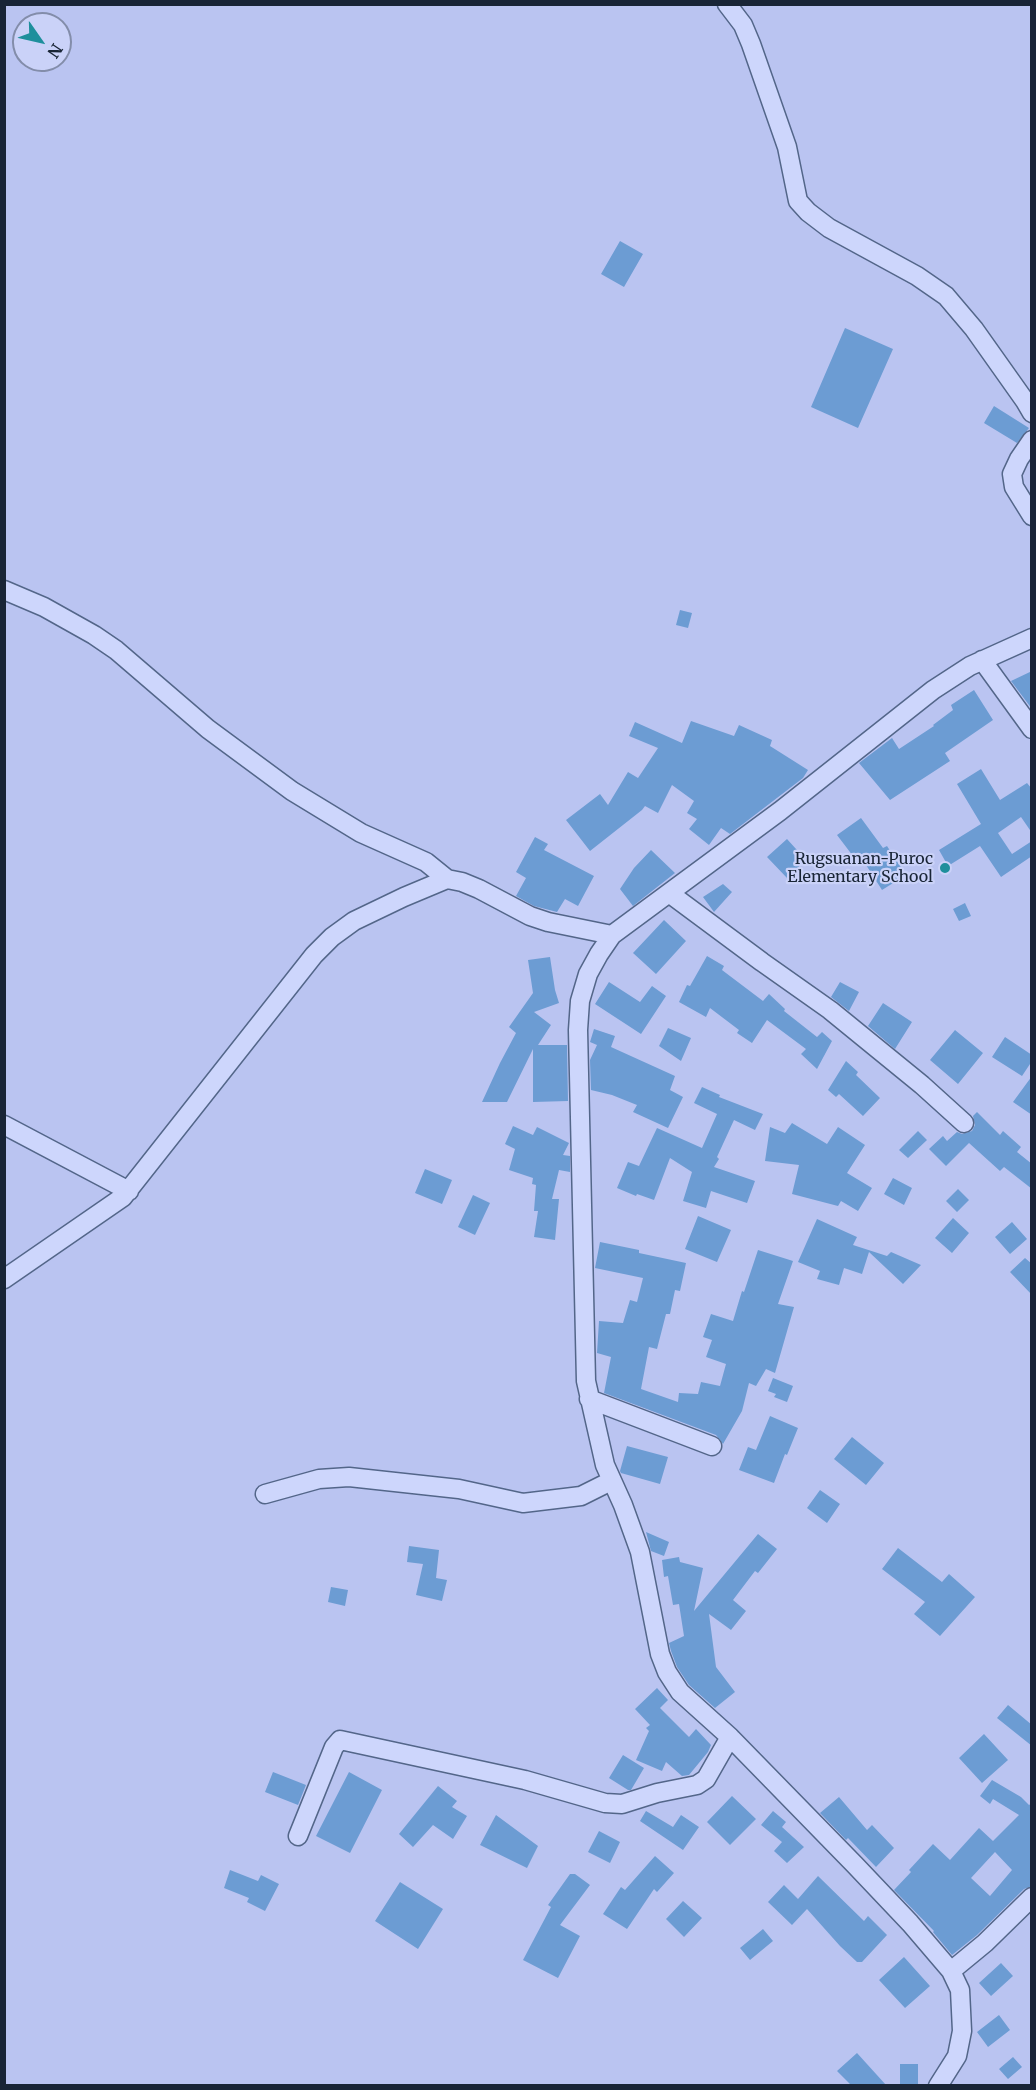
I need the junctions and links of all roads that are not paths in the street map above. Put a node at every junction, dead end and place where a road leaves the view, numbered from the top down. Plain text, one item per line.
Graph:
1 (726, 4) edge
2 (1032, 413) edge
3 (1032, 440) edge
4 (1032, 516) edge
5 (4, 590) edge
6 (1032, 638) edge
7 (982, 660) junction
8 (1032, 729) edge
9 (447, 879) junction
10 (669, 893) junction
11 (612, 935) junction
12 (964, 1122) dead end
13 (4, 1125) edge
14 (129, 1191) junction
15 (4, 1279) edge
16 (589, 1399) junction
17 (712, 1446) dead end
18 (611, 1481) junction
19 (265, 1494) dead end
20 (730, 1737) junction
21 (298, 1836) dead end
22 (1032, 1897) edge
23 (951, 1971) junction
24 (938, 2085) edge

1 - 2 street
3 - 4 street
5 - 9 street
6 - 7 street
7 - 8 street
7 - 10 street
9 - 11 street
9 - 14 street
10 - 11 street
10 - 12 street
11 - 16 street
13 - 14 street
14 - 15 street
16 - 17 street
16 - 18 street
18 - 19 street
18 - 20 street
20 - 21 street
20 - 23 street
22 - 23 street
23 - 24 street

